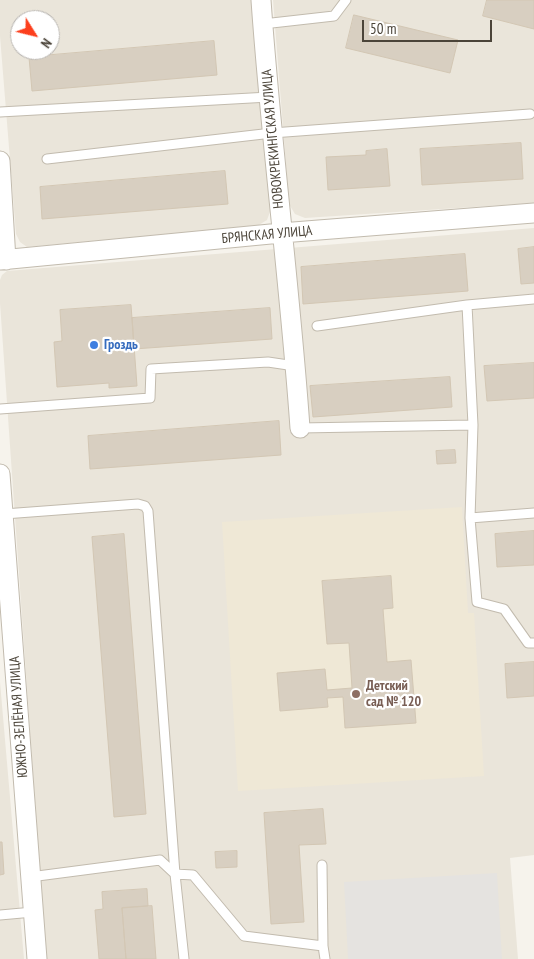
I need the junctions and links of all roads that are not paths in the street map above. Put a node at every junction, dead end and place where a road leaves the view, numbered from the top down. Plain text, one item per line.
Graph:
1 (261, 0) edge
2 (346, 0) edge
3 (263, 24) junction
4 (269, 97) junction
5 (0, 112) edge
6 (530, 114) dead end
7 (272, 134) junction
8 (48, 159) dead end
9 (0, 162) edge
10 (534, 213) edge
11 (281, 233) junction
12 (3, 260) edge
13 (534, 299) edge
14 (467, 305) junction
15 (317, 326) dead end
16 (296, 366) junction
17 (0, 409) edge
18 (472, 426) junction
19 (300, 428) joint
20 (0, 474) edge
21 (4, 514) junction
22 (534, 514) edge
23 (470, 518) junction
24 (534, 643) edge
25 (322, 865) dead end
26 (175, 874) junction
27 (30, 877) junction
28 (33, 912) junction
29 (0, 915) edge
30 (323, 946) junction
31 (36, 959) edge
32 (184, 959) edge
33 (325, 959) edge

1 - 3 street, НОВОКРЕКИНГСКАЯ УЛИЦА
2 - 3 lane
3 - 4 street, НОВОКРЕКИНГСКАЯ УЛИЦА
4 - 5 lane
4 - 7 street, НОВОКРЕКИНГСКАЯ УЛИЦА
6 - 7 lane
7 - 8 lane
7 - 11 street, НОВОКРЕКИНГСКАЯ УЛИЦА
9 - 12 street
10 - 11 street, БРЯНСКАЯ УЛИЦА
11 - 12 street, БРЯНСКАЯ УЛИЦА
11 - 16 street, НОВОКРЕКИНГСКАЯ УЛИЦА
13 - 14 lane
14 - 15 lane
14 - 18 lane
16 - 17 lane
16 - 19 street, НОВОКРЕКИНГСКАЯ УЛИЦА
18 - 19 lane
18 - 23 lane
20 - 21 street, ЮЖНО-ЗЕЛЁНАЯ УЛИЦА
21 - 26 lane
21 - 27 street, ЮЖНО-ЗЕЛЁНАЯ УЛИЦА
22 - 23 lane
23 - 24 lane
25 - 30 lane
26 - 27 lane
26 - 30 lane
26 - 32 lane
27 - 28 street, ЮЖНО-ЗЕЛЁНАЯ УЛИЦА
28 - 29 lane
28 - 31 street, ЮЖНО-ЗЕЛЁНАЯ УЛИЦА
30 - 33 lane

